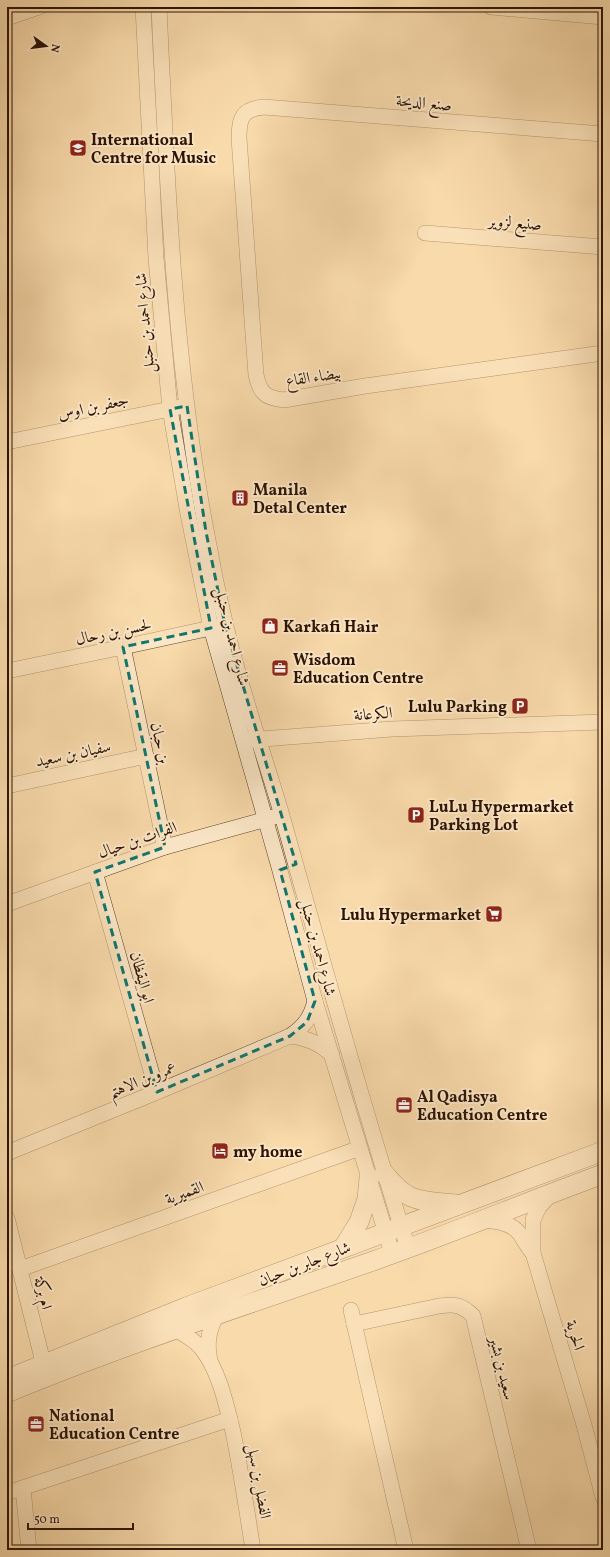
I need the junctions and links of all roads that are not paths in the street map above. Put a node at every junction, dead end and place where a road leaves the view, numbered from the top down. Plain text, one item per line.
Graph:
1 (39, 7) edge
2 (142, 7) edge
3 (159, 7) edge
4 (490, 7) edge
5 (603, 16) edge
6 (7, 18) edge
7 (244, 114) joint
8 (603, 134) edge
9 (425, 233) dead end
10 (603, 247) edge
11 (603, 353) edge
12 (187, 406) junction
13 (170, 409) junction
14 (7, 442) edge
15 (218, 626) junction
16 (123, 648) junction
17 (7, 671) edge
18 (603, 722) edge
19 (258, 740) junction
20 (242, 741) junction
21 (146, 756) junction
22 (7, 786) edge
23 (282, 814) junction
24 (265, 820) junction
25 (165, 846) junction
26 (296, 864) junction
27 (280, 870) junction
28 (95, 872) junction
29 (7, 904) edge
30 (315, 1001) junction
31 (290, 1036) junction
32 (332, 1055) junction
33 (157, 1092) junction
34 (360, 1148) junction
35 (603, 1151) edge
36 (7, 1153) edge
37 (603, 1174) edge
38 (376, 1176) junction
39 (552, 1193) junction
40 (461, 1205) junction
41 (7, 1218) edge
42 (482, 1220) junction
43 (393, 1230) junction
44 (343, 1248) junction
45 (400, 1251) junction
46 (533, 1253) junction
47 (20, 1269) junction
48 (217, 1314) junction
49 (175, 1329) junction
50 (210, 1361) junction
51 (45, 1370) junction
52 (7, 1379) edge
53 (7, 1393) edge
54 (230, 1419) junction
55 (24, 1488) junction
56 (7, 1493) edge
57 (603, 1497) edge
58 (29, 1550) edge
59 (253, 1550) edge
60 (406, 1550) edge
61 (529, 1550) edge

1 - 6 street
2 - 13 street, شارع احمد بن حنبل
3 - 12 street, شارع احمد بن حنبل
4 - 5 street
7 - 8 street, صنع الديحة
7 - 11 street, بيضاء القاع
9 - 10 street, صنيع لزوير
12 - 13 street, جعفر بن اوس
12 - 15 street, شارع احمد بن حنبل
13 - 14 street, جعفر بن اوس
13 - 15 street, شارع احمد بن حنبل
15 - 16 street, لحسن بن رحال
15 - 19 street, شارع احمد بن حنبل
15 - 20 street, شارع احمد بن حنبل
16 - 17 street, لحسن بن رحال
16 - 21 street, بن حبان
18 - 19 street, الكرعانة
19 - 20 street, الكرعانة
19 - 23 street, شارع احمد بن حنبل
20 - 24 street, شارع احمد بن حنبل
21 - 22 street, سفيان بن سعيد
21 - 25 street, بن حبان
23 - 24 street, الفرات بن حيال
23 - 26 street, شارع احمد بن حنبل
24 - 25 street, الفرات بن حيال
24 - 27 street, شارع احمد بن حنبل
25 - 28 street, الفرات بن حيال
26 - 27 street
26 - 38 street, شارع احمد بن حنبل
27 - 30 street, شارع احمد بن حنبل
28 - 29 street, الفرات بن حيال
28 - 33 street, ابو اليقظان
30 - 31 street, عمرو بن الاهتم
30 - 32 street, شارع احمد بن حنبل
31 - 32 street
31 - 33 street, عمرو بن الاهتم
32 - 34 street, شارع احمد بن حنبل
33 - 36 street, عمرو بن الاهتم
34 - 38 street, شارع احمد بن حنبل
34 - 47 street, القميرية
35 - 40 street, شارع جابر بن حيان
37 - 39 street, شارع جابر بن حيان
38 - 40 street
38 - 43 street, شارع احمد بن حنبل
38 - 44 street
39 - 42 street, شارع جابر بن حيان
39 - 46 street, الحرية
40 - 43 street, شارع جابر بن حيان
41 - 47 street, ام بركة
42 - 45 street, شارع جابر بن حيان
42 - 46 street, الحرية
43 - 44 street, شارع جابر بن حيان
43 - 45 street, شارع احمد بن حنبل
44 - 51 street, شارع جابر بن حيان
45 - 48 street, شارع جابر بن حيان
46 - 57 street, الحرية
47 - 51 street, ام بركة
48 - 49 street, شارع جابر بن حيان
48 - 50 street, الفضل بن سهل
49 - 50 street, الفضل بن سهل
49 - 51 street, شارع جابر بن حيان
50 - 54 street, الفضل بن سهل
51 - 52 street, شارع جابر بن حيان
51 - 53 street, شارع جابر بن حيان
54 - 55 street
54 - 59 street, الفضل بن سهل
55 - 56 street
55 - 58 street
60 - 61 street, سعيد بن بشير

